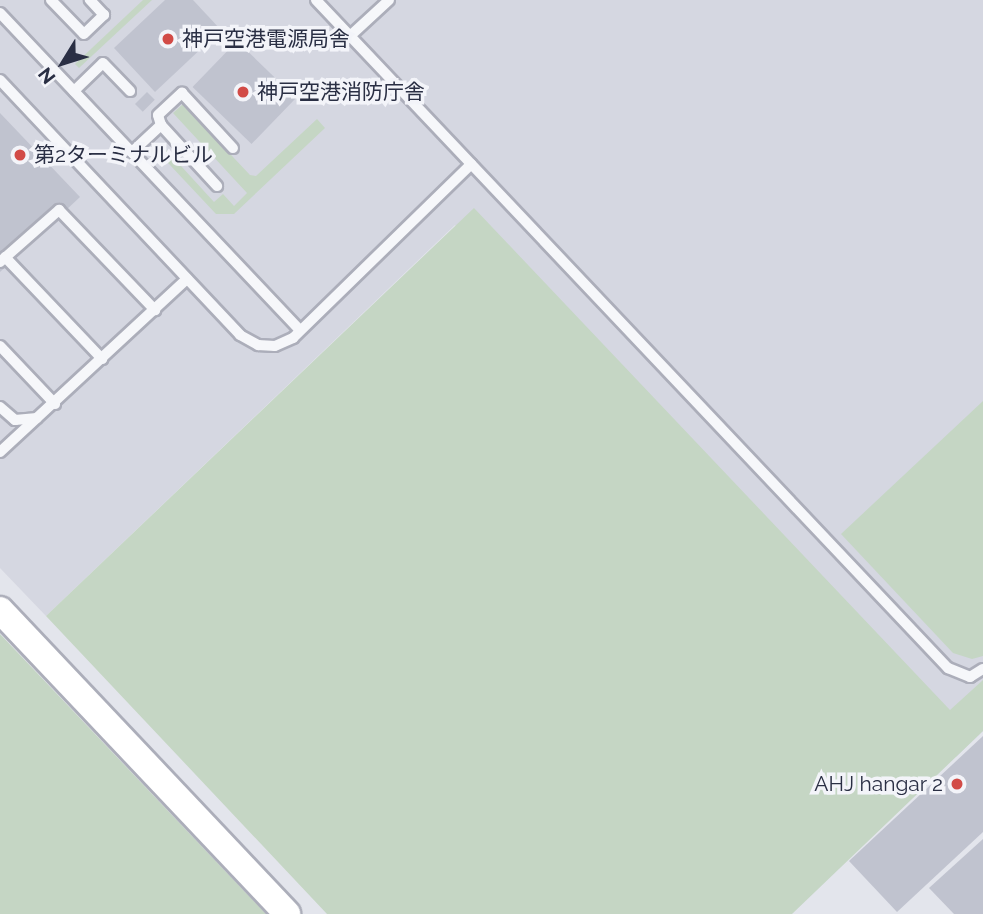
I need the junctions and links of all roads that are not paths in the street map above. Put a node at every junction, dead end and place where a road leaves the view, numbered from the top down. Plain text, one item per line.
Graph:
1 (51, 0) edge
2 (90, 0) edge
3 (316, 0) edge
4 (389, 0) edge
5 (0, 13) edge
6 (350, 36) junction
7 (0, 80) edge
8 (74, 91) junction
9 (130, 91) dead end
10 (161, 125) junction
11 (233, 148) dead end
12 (132, 152) junction
13 (471, 164) junction
14 (217, 186) dead end
15 (3, 260) edge
16 (187, 279) junction
17 (155, 310) junction
18 (300, 330) junction
19 (0, 346) edge
20 (102, 359) junction
21 (55, 404) junction
22 (0, 407) edge
23 (41, 417) junction
24 (0, 452) edge
25 (0, 610) edge
26 (983, 669) edge
27 (287, 914) edge

1 - 2 lane
3 - 6 lane
4 - 6 lane
5 - 8 lane
6 - 13 lane
7 - 16 lane
8 - 9 lane
8 - 12 lane
10 - 11 lane
10 - 12 lane
10 - 14 lane
12 - 18 lane
13 - 18 lane
13 - 26 lane
15 - 17 lane
15 - 20 lane
16 - 17 lane
16 - 18 lane
17 - 20 lane
19 - 21 lane
20 - 21 lane
21 - 23 lane
22 - 23 lane
23 - 24 lane
25 - 27 street

